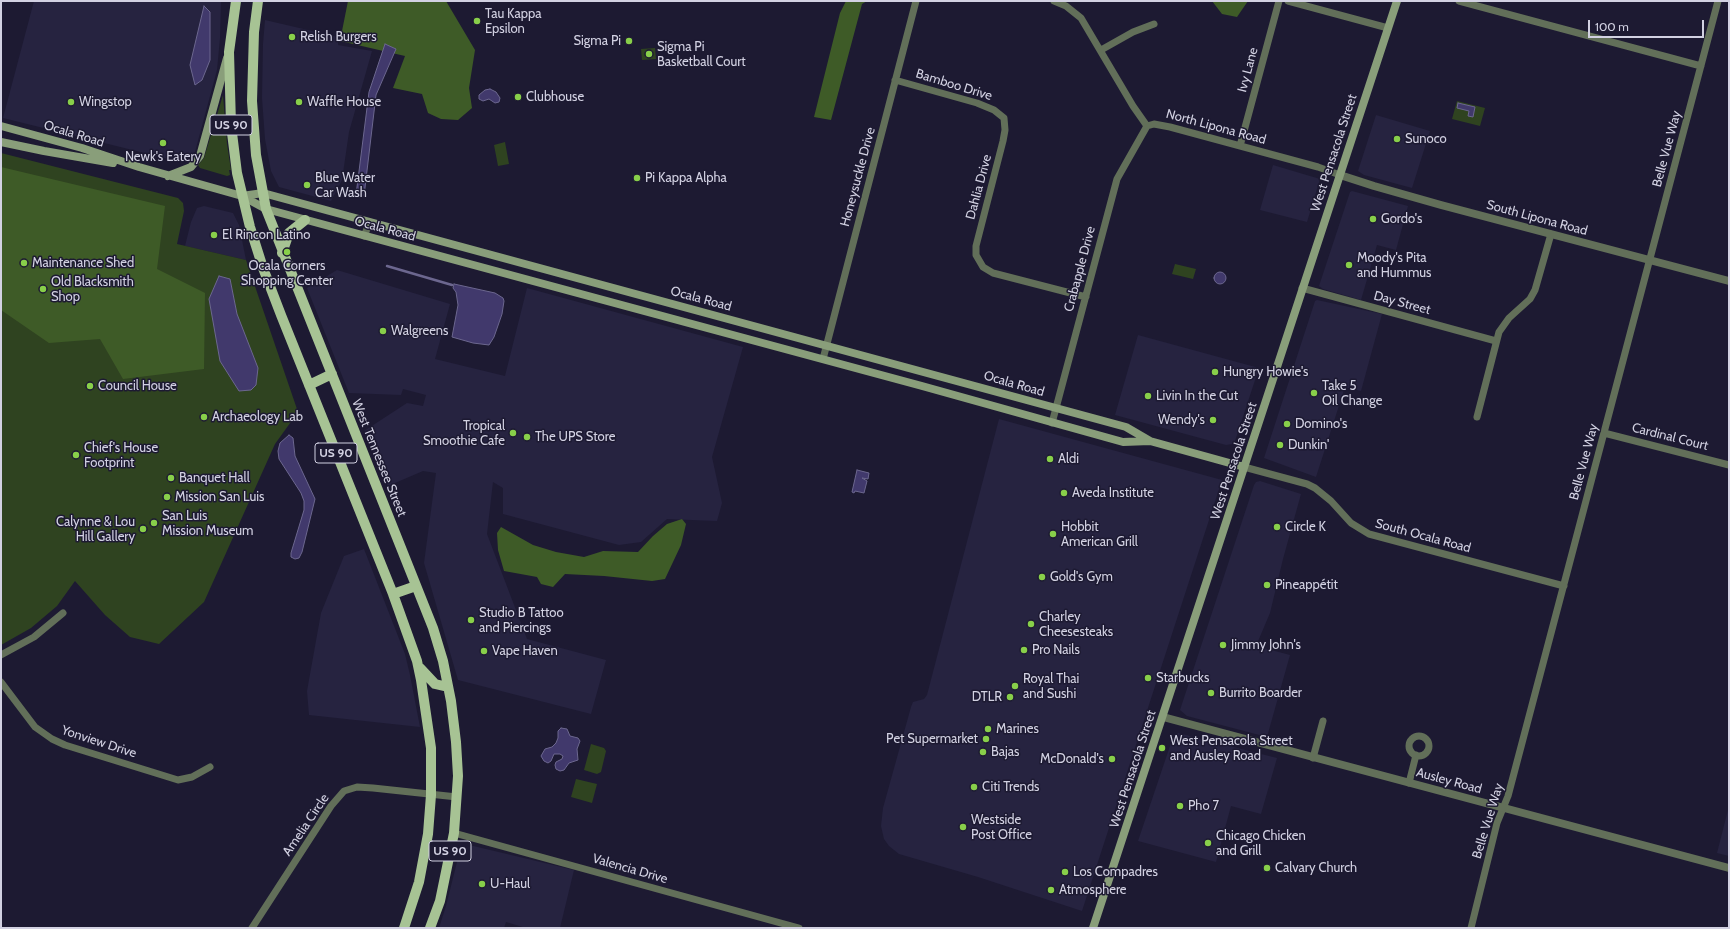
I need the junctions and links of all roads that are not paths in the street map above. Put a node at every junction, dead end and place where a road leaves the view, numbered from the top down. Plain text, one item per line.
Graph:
1 (236, 1) edge
2 (258, 1) edge
3 (916, 1) edge
4 (1054, 1) edge
5 (1279, 1) edge
6 (1288, 1) edge
7 (1397, 1) edge
8 (1459, 1) edge
9 (1718, 1) edge
10 (1154, 24) dead end
11 (1388, 28) junction
12 (1101, 50) junction
13 (229, 52) junction
14 (1701, 66) junction
15 (895, 80) junction
16 (1004, 118) joint
17 (1147, 126) junction
18 (4, 127) edge
19 (3, 142) edge
20 (1240, 146) junction
21 (82, 148) junction
22 (80, 157) junction
23 (139, 167) junction
24 (1340, 175) junction
25 (168, 176) junction
26 (263, 193) junction
27 (242, 196) junction
28 (266, 209) junction
29 (305, 220) junction
30 (370, 222) junction
31 (1551, 234) junction
32 (364, 236) junction
33 (282, 253) junction
34 (1650, 260) junction
35 (1729, 281) edge
36 (1302, 288) junction
37 (1086, 297) junction
38 (1496, 340) junction
39 (827, 345) junction
40 (823, 359) junction
41 (332, 374) junction
42 (309, 385) junction
43 (1056, 408) junction
44 (1478, 417) dead end
45 (1052, 423) junction
46 (1604, 433) junction
47 (1150, 441) junction
48 (1729, 465) edge
49 (1244, 467) junction
50 (416, 586) junction
51 (1564, 586) junction
52 (393, 594) junction
53 (63, 613) dead end
54 (1, 655) edge
55 (418, 667) junction
56 (1, 682) edge
57 (448, 687) junction
58 (1162, 717) junction
59 (1323, 721) dead end
60 (1416, 755) dead end
61 (1314, 758) junction
62 (210, 767) dead end
63 (1409, 783) junction
64 (432, 795) junction
65 (457, 797) junction
66 (1503, 808) junction
67 (454, 834) junction
68 (1729, 868) edge
69 (252, 928) edge
70 (404, 928) edge
71 (430, 928) edge
72 (800, 928) edge
73 (1093, 928) edge
74 (1472, 928) edge

1 - 13 main road, US 90
2 - 26 main road, West Tennessee Street / US 90
3 - 15 street, Honeysuckle Drive
4 - 12 street, North Lipona Road
5 - 20 street, Ivy Lane
6 - 11 street
7 - 11 main road, West Pensacola Street
8 - 14 street
9 - 14 street, Belle Vue Way
10 - 12 street
11 - 24 main road, West Pensacola Street
12 - 17 street, North Lipona Road
13 - 25 main road
13 - 27 main road, US 90
14 - 34 street, Belle Vue Way
15 - 16 street, Bamboo Drive
15 - 39 street, Honeysuckle Drive
16 - 37 street, Dahlia Drive
17 - 20 street, North Lipona Road
17 - 37 street, Crabapple Drive
18 - 19 main road
18 - 21 main road, Ocala Road
19 - 22 main road, Ocala Road
20 - 24 street, North Lipona Road
21 - 22 main road
21 - 23 main road, Ocala Road
22 - 23 main road, Ocala Road
23 - 25 main road, Ocala Road
24 - 31 street, South Lipona Road
24 - 36 main road, West Pensacola Street
25 - 27 main road, Ocala Road
26 - 27 main road, Ocala Road
26 - 28 main road, West Tennessee Street / US 90
26 - 30 main road, Ocala Road
27 - 28 main road, Ocala Road
27 - 42 main road, US 90
28 - 29 main road, Ocala Road
28 - 33 main road, West Tennessee Street / US 90
29 - 32 main road, Ocala Road
29 - 33 main road
30 - 32 street
30 - 39 main road, Ocala Road
31 - 34 street, South Lipona Road
31 - 38 street
32 - 40 main road, Ocala Road
33 - 41 main road, West Tennessee Street / US 90
34 - 35 street, South Lipona Road
34 - 46 street, Belle Vue Way
36 - 38 street, Day Street
36 - 49 main road, West Pensacola Street
37 - 43 street, Crabapple Drive
38 - 44 street
39 - 40 street, Honeysuckle Drive
39 - 43 main road, Ocala Road
40 - 45 main road, Ocala Road
41 - 42 main road
41 - 50 main road, West Tennessee Street / US 90
42 - 52 main road, US 90
43 - 45 street, Crabapple Drive
43 - 47 main road, Ocala Road
45 - 47 main road, Ocala Road
46 - 48 street, Cardinal Court
46 - 51 street, Belle Vue Way
47 - 49 main road, Ocala Road
49 - 51 street, South Ocala Road
49 - 58 main road, West Pensacola Street
50 - 52 main road
50 - 57 main road, West Tennessee Street / US 90
51 - 66 street, Belle Vue Way
52 - 55 main road, US 90
53 - 54 street
55 - 57 main road
55 - 64 main road, US 90
56 - 62 street, Yonview Drive
57 - 65 main road, West Tennessee Street / US 90
58 - 61 street, Ausley Road
58 - 73 main road, West Pensacola Street
59 - 61 street
60 - 63 street
61 - 63 street, Ausley Road
63 - 66 street, Ausley Road
64 - 65 street, Amelia Circle
64 - 69 street, Amelia Circle
64 - 70 main road, US 90
65 - 67 main road, West Tennessee Street / US 90
66 - 68 street, Ausley Road
66 - 74 street, Belle Vue Way
67 - 71 main road, West Tennessee Street / US 90
67 - 72 street, Valencia Drive

